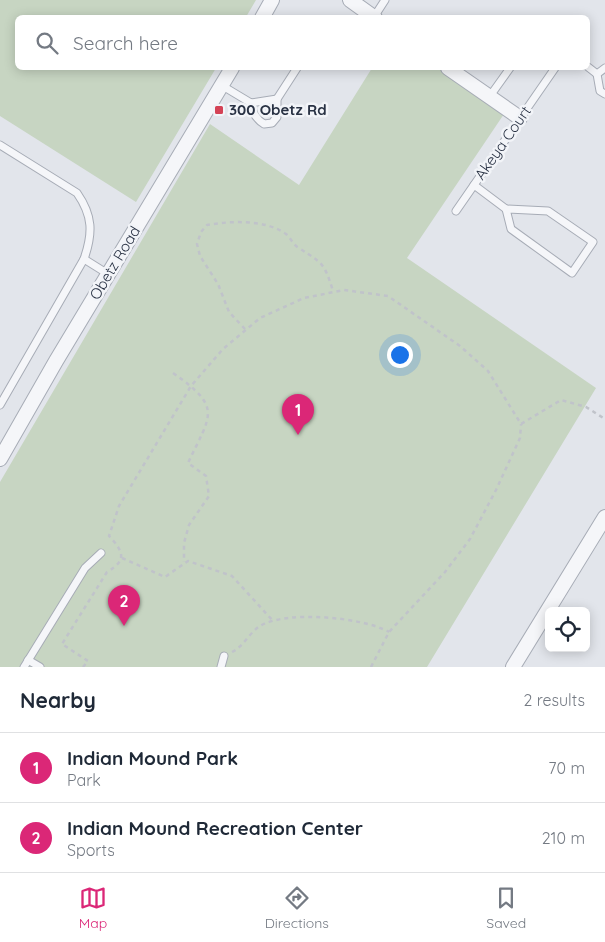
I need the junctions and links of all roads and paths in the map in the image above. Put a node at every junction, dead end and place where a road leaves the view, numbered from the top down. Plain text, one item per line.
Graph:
1 (272, 0) edge
2 (350, 0) edge
3 (385, 0) edge
4 (264, 15) edge
5 (371, 15) edge
6 (375, 15) edge
7 (605, 68) edge
8 (590, 69) edge
9 (231, 70) edge
10 (296, 70) edge
11 (451, 70) edge
12 (509, 70) edge
13 (554, 70) edge
14 (597, 74) junction
15 (222, 85) junction
16 (605, 94) edge
17 (490, 96) junction
18 (277, 99) junction
19 (251, 103) junction
20 (520, 118) junction
21 (0, 145) edge
22 (474, 185) junction
23 (506, 209) junction
24 (456, 211) dead end
25 (84, 259) junction
26 (108, 274) junction
27 (333, 291) junction
28 (245, 329) junction
29 (173, 373) dead end
30 (191, 386) junction
31 (0, 405) edge
32 (605, 419) edge
33 (521, 424) junction
34 (0, 459) edge
35 (605, 517) edge
36 (100, 553) dead end
37 (122, 558) junction
38 (184, 562) junction
39 (274, 622) junction
40 (389, 632) junction
41 (224, 656) joint
42 (28, 660) junction
43 (24, 667) edge
44 (40, 667) edge
45 (83, 667) edge
46 (221, 667) edge
47 (371, 667) edge
48 (513, 667) edge

1 - 4 street
2 - 5 street
3 - 6 lane
7 - 14 lane
8 - 14 lane
9 - 15 street, Obetz Road
10 - 18 lane
11 - 17 street
12 - 17 lane
13 - 20 lane, Akeya Court
14 - 16 lane
15 - 19 lane
15 - 26 street, Obetz Road
17 - 20 street
18 - 19 lane
18 - 19 lane
20 - 22 lane, Akeya Court
21 - 25 lane
22 - 23 lane, Akeya Court
22 - 24 lane
23 - 23 lane
25 - 26 lane
25 - 31 lane
26 - 34 street, Obetz Road
27 - 28 path
27 - 28 path
27 - 33 path
28 - 30 path
29 - 30 path
30 - 37 path
30 - 38 path
32 - 33 path
33 - 40 path
35 - 48 street
36 - 42 lane
37 - 38 path
37 - 45 path
38 - 39 path
39 - 40 path
39 - 41 path
40 - 47 path
41 - 46 lane
42 - 43 lane
42 - 44 lane

